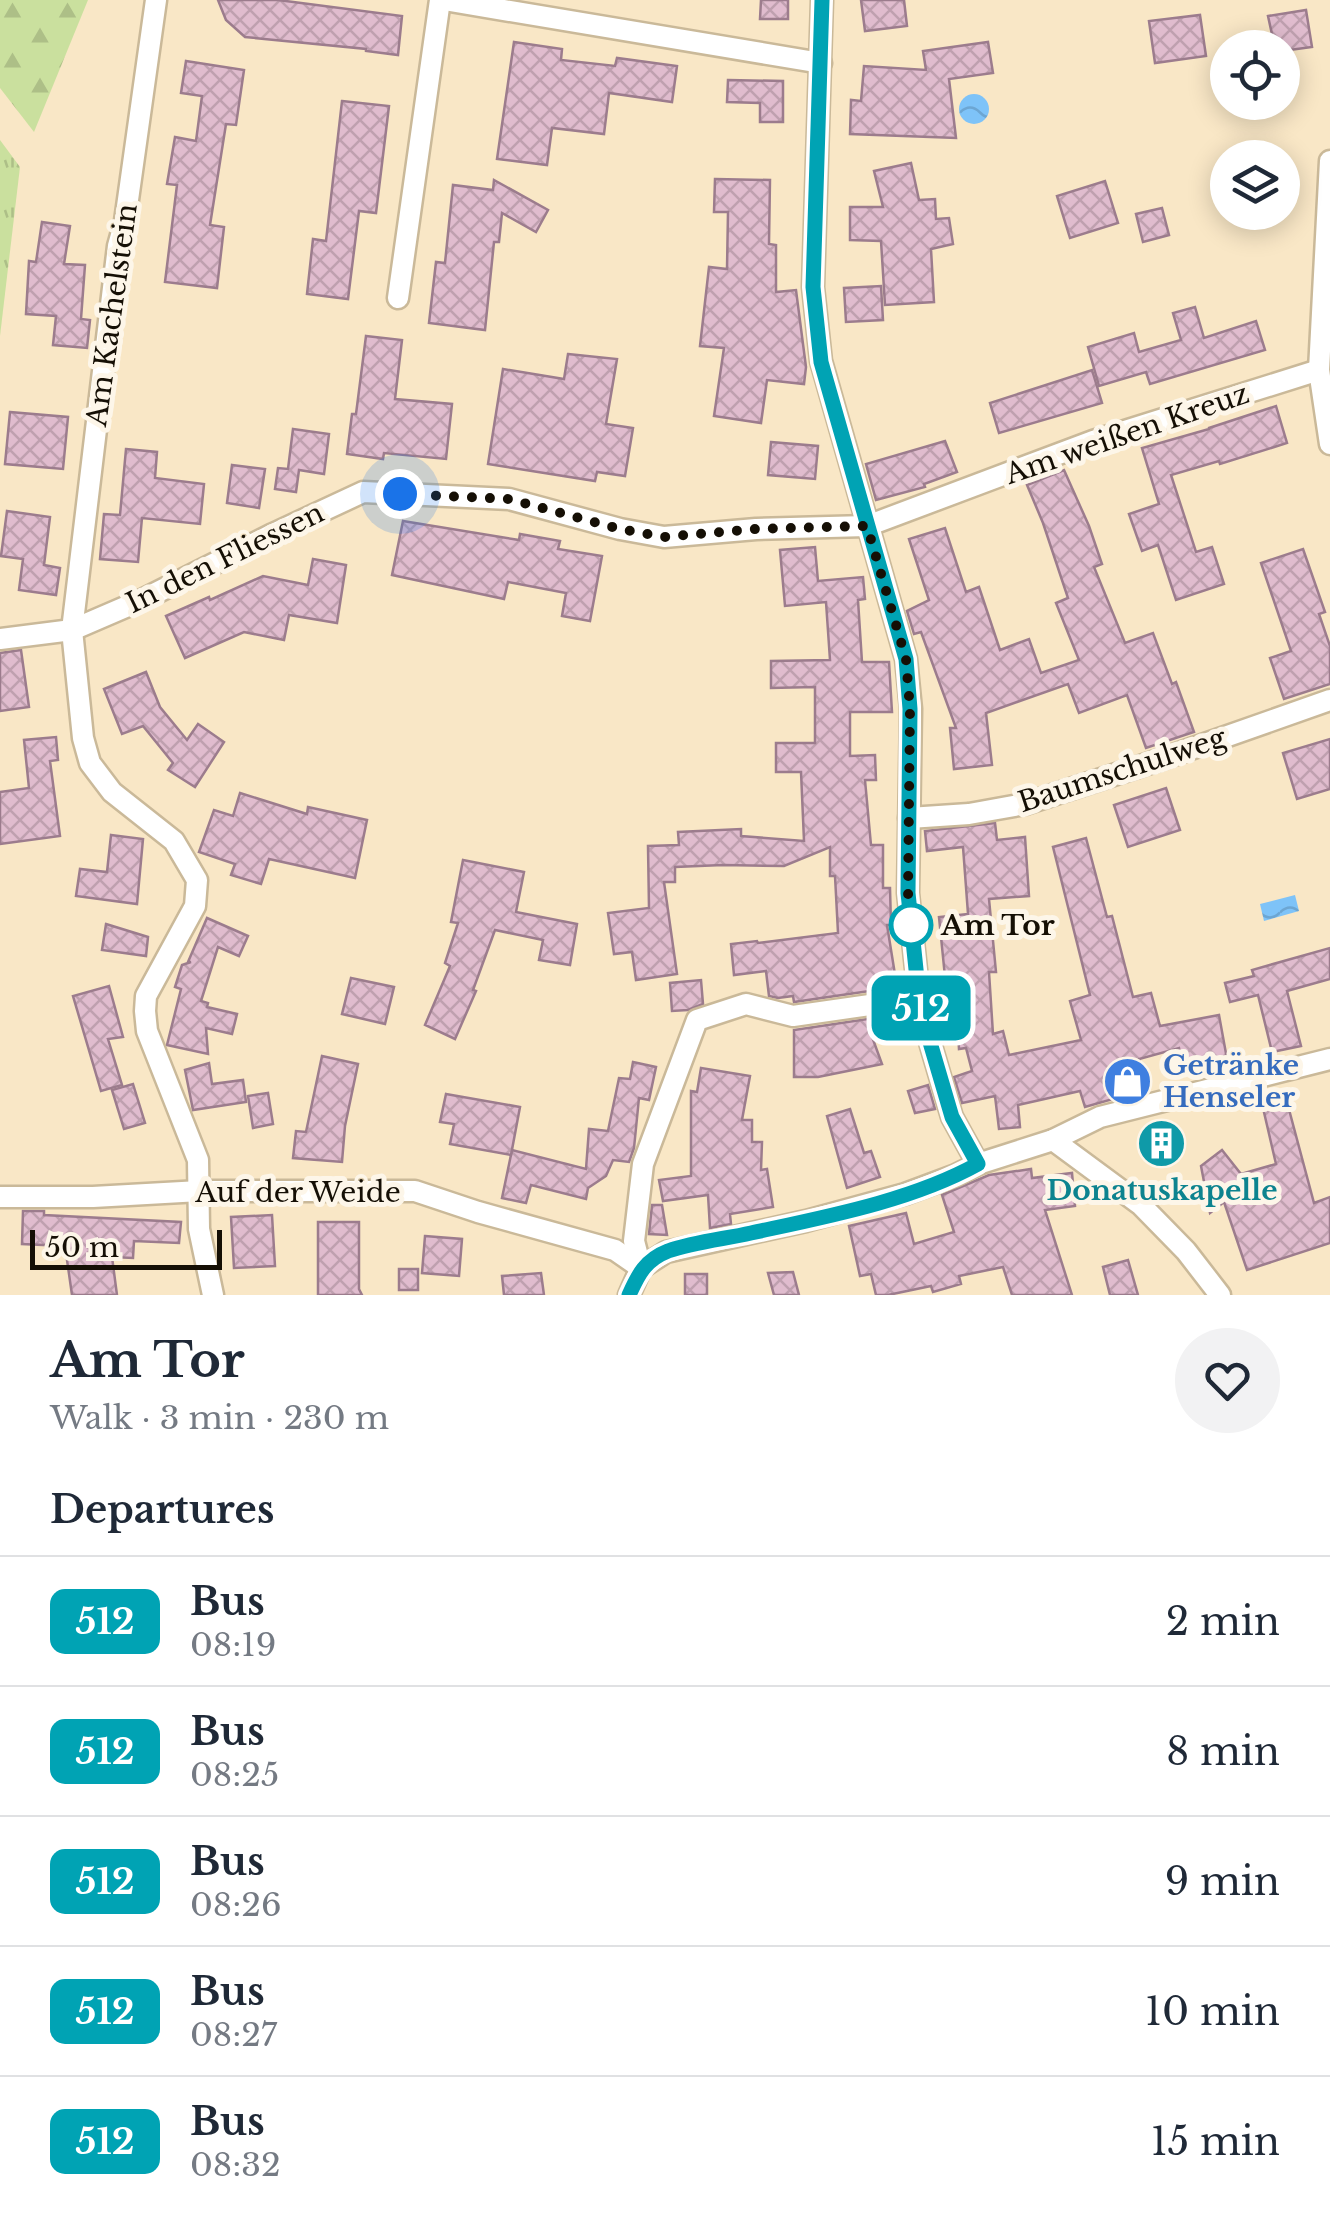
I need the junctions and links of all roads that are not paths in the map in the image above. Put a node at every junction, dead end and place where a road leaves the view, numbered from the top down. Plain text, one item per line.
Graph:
1 (156, 0) edge
2 (442, 0) edge
3 (822, 0) edge
4 (821, 64) junction
5 (1330, 162) edge
6 (398, 298) dead end
7 (1319, 370) junction
8 (1330, 444) edge
9 (867, 526) junction
10 (72, 630) junction
11 (0, 639) edge
12 (1330, 700) edge
13 (909, 818) junction
14 (919, 998) junction
15 (1330, 1059) edge
16 (1053, 1140) junction
17 (978, 1164) junction
18 (200, 1191) junction
19 (0, 1196) edge
20 (642, 1268) junction
21 (213, 1295) edge
22 (629, 1295) edge
23 (1220, 1295) edge

1 - 10 street, Am Kachelstein
2 - 4 street
2 - 6 street
3 - 4 street
4 - 9 street
5 - 7 street
7 - 8 street
7 - 9 street, Am weißen Kreuz
9 - 10 street, In den Fliessen
9 - 13 street
10 - 11 street, In den Fliessen
10 - 18 street, Am Kachelstein
12 - 13 street, Baumschulweg
13 - 14 street
14 - 17 street
14 - 20 street
15 - 16 street
16 - 17 street
16 - 23 street
17 - 20 street
18 - 19 street, Auf der Weide
18 - 20 street, Auf der Weide
18 - 21 street, Am Kachelstein
20 - 22 street

